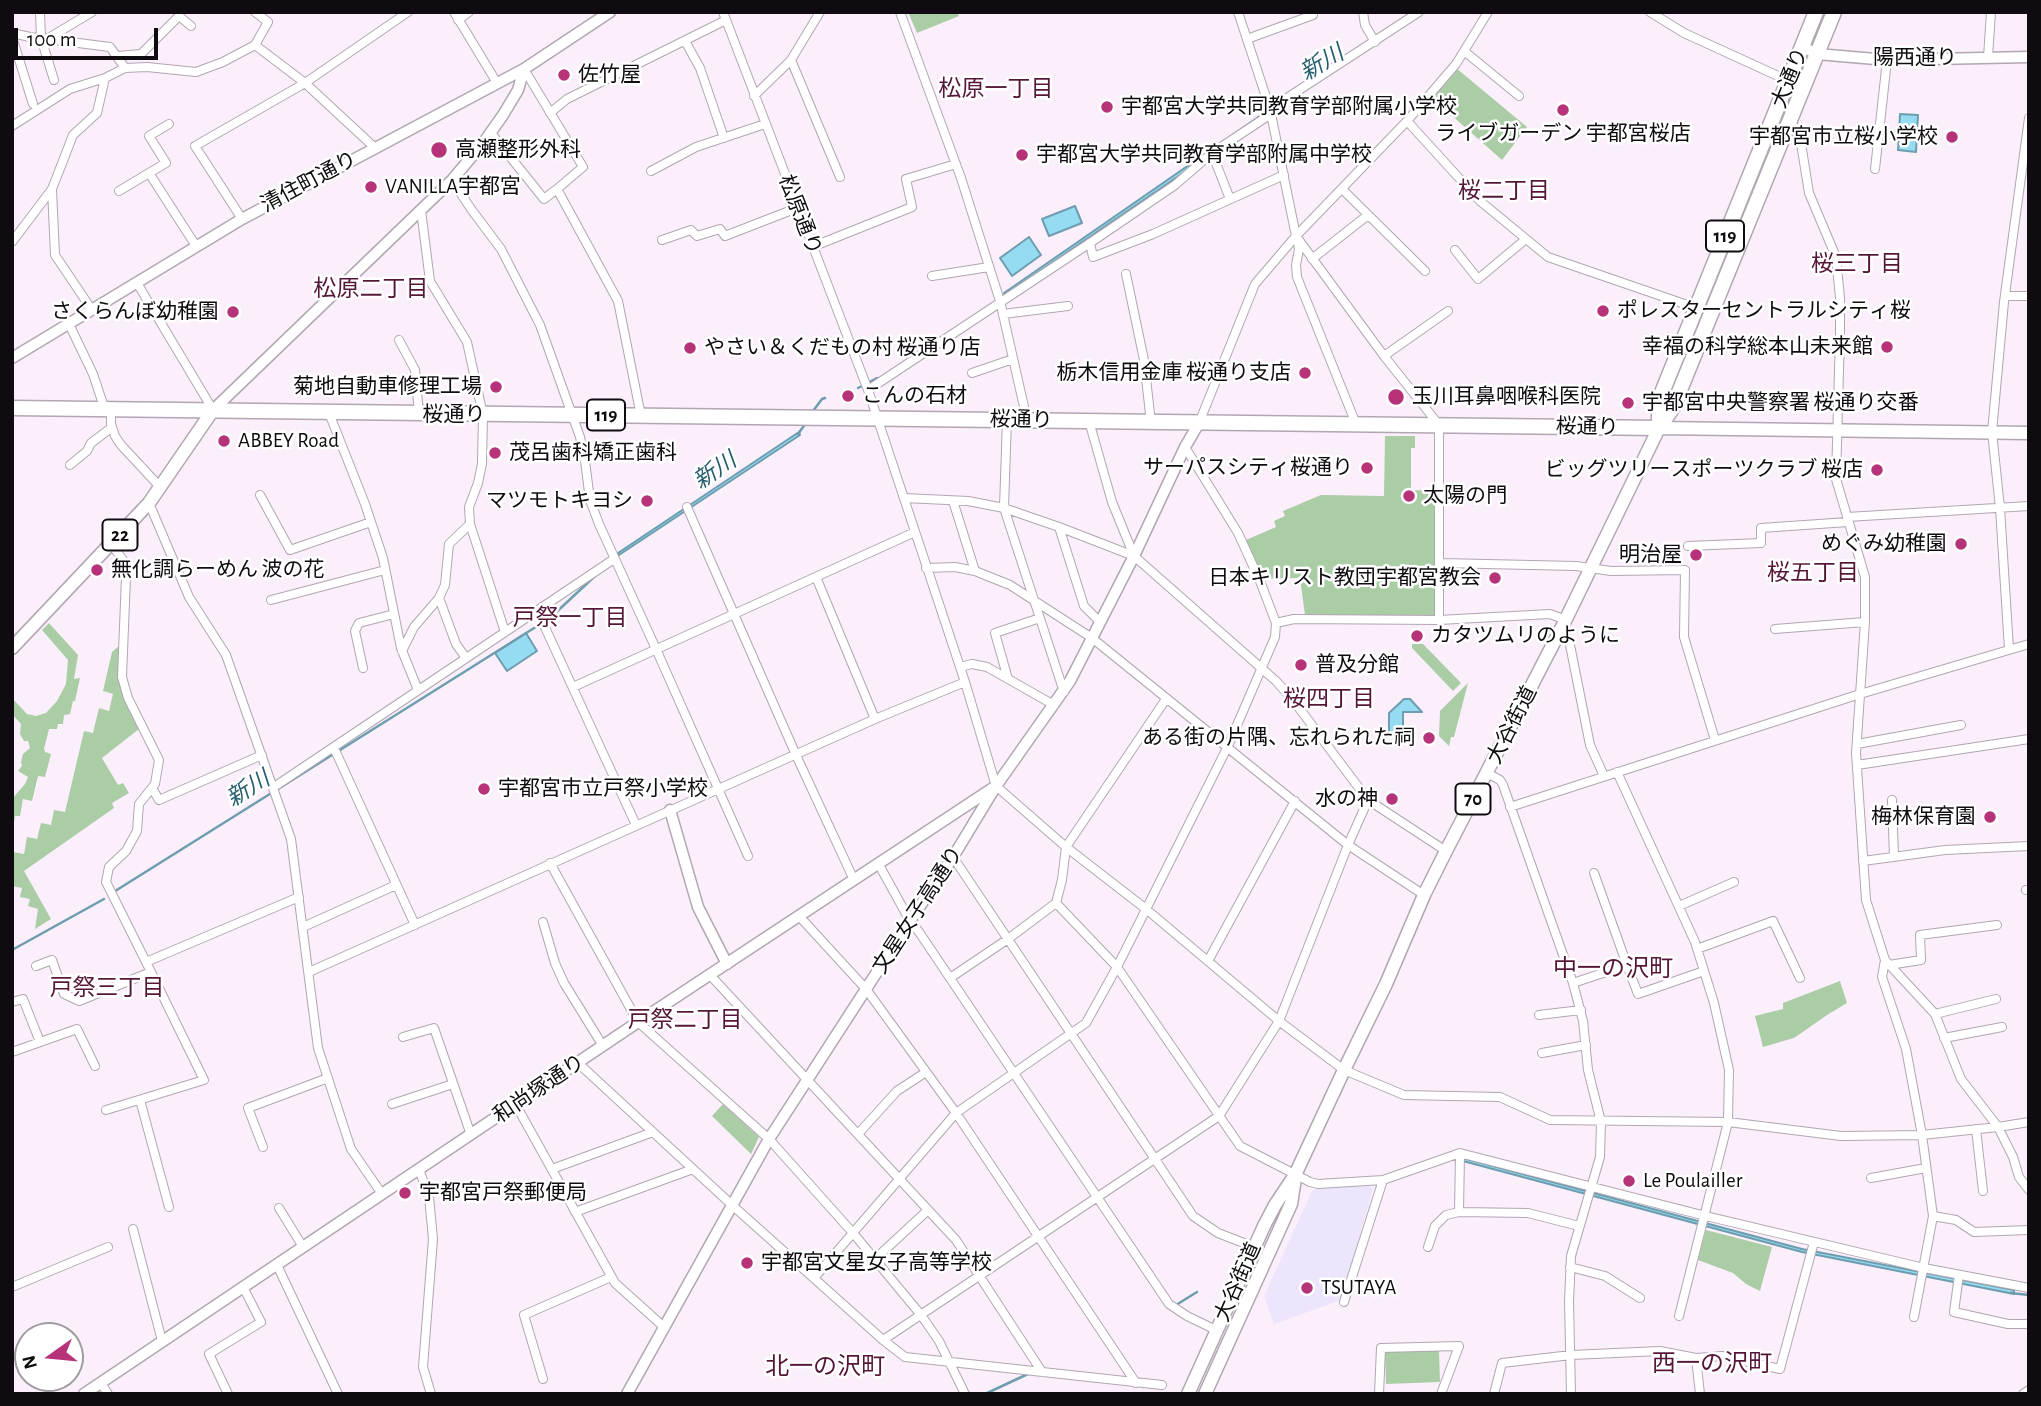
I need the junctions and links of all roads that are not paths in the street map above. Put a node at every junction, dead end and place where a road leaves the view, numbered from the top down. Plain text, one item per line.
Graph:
1 (40, 12) edge
2 (92, 12) edge
3 (255, 12) edge
4 (274, 12) edge
5 (408, 12) edge
6 (469, 12) edge
7 (610, 12) edge
8 (820, 12) edge
9 (900, 12) edge
10 (1238, 12) edge
11 (1312, 12) edge
12 (1363, 12) edge
13 (1419, 12) edge
14 (1488, 12) edge
15 (1650, 12) edge
16 (1816, 12) edge
17 (1834, 12) edge
18 (1991, 12) edge
19 (456, 16) edge
20 (724, 16) edge
21 (268, 22) junction
22 (191, 26) dead end
23 (12, 35) edge
24 (44, 38) junction
25 (1247, 39) junction
26 (685, 41) junction
27 (1375, 42) junction
28 (255, 45) junction
29 (1803, 47) junction
30 (1464, 51) junction
31 (1817, 54) junction
32 (117, 56) junction
33 (1988, 57) junction
34 (2029, 57) edge
35 (791, 60) junction
36 (1887, 60) junction
37 (125, 68) junction
38 (524, 69) junction
39 (105, 78) junction
40 (54, 80) dead end
41 (1789, 81) junction
42 (305, 83) junction
43 (497, 83) junction
44 (754, 96) junction
45 (1519, 96) dead end
46 (33, 104) dead end
47 (1271, 112) junction
48 (550, 113) junction
49 (2029, 118) edge
50 (1407, 121) junction
51 (1790, 123) junction
52 (169, 124) dead end
53 (765, 124) junction
54 (12, 126) edge
55 (491, 133) junction
56 (724, 138) junction
57 (374, 147) junction
58 (1212, 153) junction
59 (956, 164) junction
60 (1875, 169) dead end
61 (651, 171) dead end
62 (149, 173) junction
63 (1284, 175) junction
64 (840, 177) dead end
65 (452, 180) junction
66 (52, 189) junction
67 (557, 189) junction
68 (1342, 189) junction
69 (119, 191) dead end
70 (1230, 199) junction
71 (797, 208) junction
72 (421, 210) junction
73 (1368, 215) junction
74 (242, 219) junction
75 (1296, 236) junction
76 (1526, 239) junction
77 (662, 240) dead end
78 (12, 242) edge
79 (1090, 243) junction
80 (196, 246) junction
81 (813, 247) junction
82 (1455, 250) dead end
83 (1312, 259) junction
84 (989, 267) junction
85 (1425, 271) dead end
86 (1126, 274) dead end
87 (932, 276) dead end
88 (137, 283) junction
89 (2005, 296) junction
90 (2029, 296) edge
91 (1000, 301) junction
92 (1068, 306) dead end
93 (1696, 308) junction
94 (92, 310) junction
95 (1448, 311) dead end
96 (1003, 314) junction
97 (69, 324) junction
98 (399, 340) dead end
99 (1384, 356) junction
100 (12, 358) edge
101 (1013, 359) junction
102 (972, 373) dead end
103 (868, 390) junction
104 (12, 408) edge
105 (108, 410) junction
106 (213, 411) junction
107 (329, 413) junction
108 (419, 415) junction
109 (483, 415) junction
110 (571, 415) junction
111 (641, 416) junction
112 (877, 417) junction
113 (1007, 419) junction
114 (1027, 420) junction
115 (1089, 421) junction
116 (1150, 423) junction
117 (1199, 423) junction
118 (1356, 424) junction
119 (1439, 425) junction
120 (111, 428) junction
121 (1659, 428) junction
122 (1838, 430) junction
123 (1992, 432) junction
124 (2029, 433) edge
125 (1185, 447) junction
126 (70, 465) dead end
127 (161, 488) junction
128 (260, 495) dead end
129 (904, 498) junction
130 (953, 500) junction
131 (149, 503) junction
132 (2029, 506) edge
133 (687, 507) dead end
134 (1004, 508) junction
135 (2000, 508) junction
136 (1848, 519) junction
137 (371, 522) junction
138 (470, 524) junction
139 (1059, 527) junction
140 (915, 533) junction
141 (111, 544) junction
142 (1688, 546) dead end
143 (1133, 556) junction
144 (614, 559) junction
145 (1441, 563) junction
146 (926, 568) junction
147 (386, 569) junction
148 (1590, 569) junction
149 (975, 571) junction
150 (816, 577) junction
151 (439, 598) junction
152 (271, 600) dead end
153 (1034, 600) junction
154 (537, 610) junction
155 (734, 613) junction
156 (394, 614) junction
157 (1040, 618) junction
158 (1440, 620) junction
159 (1100, 622) junction
160 (1865, 622) junction
161 (1276, 623) junction
162 (1563, 625) junction
163 (1775, 629) dead end
164 (505, 632) junction
165 (1092, 638) junction
166 (2029, 644) edge
167 (12, 648) edge
168 (656, 649) junction
169 (2009, 649) junction
170 (402, 651) junction
171 (466, 658) junction
172 (960, 667) junction
173 (363, 668) dead end
174 (1262, 669) junction
175 (1008, 679) junction
176 (964, 682) junction
177 (573, 687) junction
178 (418, 690) junction
179 (1063, 692) junction
180 (1860, 694) junction
181 (1166, 699) junction
182 (1054, 705) junction
183 (875, 719) junction
184 (1961, 725) dead end
185 (2029, 739) edge
186 (1715, 740) junction
187 (1857, 744) junction
188 (1228, 746) junction
189 (334, 748) junction
190 (262, 755) junction
191 (796, 755) junction
192 (1857, 765) junction
193 (1617, 772) junction
194 (1487, 773) junction
195 (1604, 776) junction
196 (996, 786) junction
197 (274, 787) junction
198 (152, 788) junction
199 (718, 789) junction
200 (1368, 800) junction
201 (1892, 800) dead end
202 (1295, 801) junction
203 (1510, 807) junction
204 (670, 810) junction
205 (636, 825) junction
206 (1348, 845) junction
207 (2029, 846) edge
208 (1066, 847) junction
209 (1446, 851) junction
210 (748, 856) dead end
211 (953, 857) junction
212 (1894, 857) junction
213 (1863, 861) junction
214 (550, 863) junction
215 (878, 863) junction
216 (1594, 873) dead end
217 (853, 880) junction
218 (1734, 882) dead end
219 (396, 885) junction
220 (1424, 895) junction
221 (299, 897) junction
222 (1056, 903) junction
223 (1679, 906) junction
224 (1146, 909) junction
225 (799, 916) junction
226 (910, 921) junction
227 (543, 922) dead end
228 (415, 925) junction
229 (1997, 925) dead end
230 (303, 927) junction
231 (1008, 939) junction
232 (1697, 949) junction
233 (1208, 961) junction
234 (146, 962) junction
235 (1887, 962) junction
236 (727, 964) junction
237 (1628, 965) junction
238 (36, 966) dead end
239 (1117, 967) junction
240 (1704, 971) junction
241 (151, 972) junction
242 (309, 972) junction
243 (710, 975) junction
244 (950, 978) junction
245 (1800, 978) dead end
246 (1573, 984) junction
247 (866, 989) junction
248 (1996, 999) dead end
249 (12, 1002) edge
250 (1581, 1010) junction
251 (1935, 1014) junction
252 (1539, 1015) dead end
253 (1279, 1021) junction
254 (638, 1022) junction
255 (2002, 1027) dead end
256 (1073, 1034) junction
257 (403, 1037) dead end
258 (1944, 1038) junction
259 (40, 1042) junction
260 (1586, 1045) junction
261 (603, 1046) junction
262 (12, 1052) edge
263 (1542, 1053) dead end
264 (578, 1063) junction
265 (95, 1066) dead end
266 (1344, 1070) junction
267 (926, 1072) junction
268 (1014, 1073) junction
269 (328, 1078) junction
270 (807, 1080) junction
271 (453, 1084) junction
272 (140, 1100) junction
273 (392, 1104) dead end
274 (516, 1105) junction
275 (106, 1110) dead end
276 (956, 1113) junction
277 (1219, 1116) junction
278 (1601, 1122) junction
279 (1728, 1122) junction
280 (2029, 1122) edge
281 (1998, 1127) junction
282 (1976, 1129) junction
283 (653, 1132) junction
284 (858, 1133) junction
285 (471, 1135) junction
286 (1922, 1135) junction
287 (769, 1139) junction
288 (263, 1147) dead end
289 (1461, 1153) junction
290 (1155, 1158) junction
291 (1926, 1168) junction
292 (419, 1169) junction
293 (693, 1169) junction
294 (552, 1170) junction
295 (1295, 1175) junction
296 (899, 1178) junction
297 (1871, 1178) dead end
298 (1383, 1180) junction
299 (1591, 1186) junction
300 (2029, 1190) edge
301 (1983, 1191) dead end
302 (382, 1194) junction
303 (1097, 1197) junction
304 (732, 1205) junction
305 (169, 1207) dead end
306 (279, 1208) dead end
307 (928, 1210) junction
308 (575, 1212) junction
309 (1459, 1212) junction
310 (1706, 1216) junction
311 (1933, 1216) junction
312 (1579, 1226) junction
313 (133, 1229) dead end
314 (2029, 1230) edge
315 (853, 1233) junction
316 (1038, 1237) junction
317 (1814, 1242) junction
318 (108, 1247) dead end
319 (303, 1247) junction
320 (1254, 1247) junction
321 (1428, 1247) dead end
322 (874, 1259) junction
323 (276, 1265) junction
324 (1570, 1267) junction
325 (1924, 1268) junction
326 (1959, 1275) junction
327 (981, 1276) junction
328 (611, 1277) junction
329 (815, 1277) junction
330 (12, 1287) edge
331 (243, 1287) junction
332 (2029, 1288) edge
333 (1640, 1297) dead end
334 (1344, 1302) dead end
335 (921, 1315) junction
336 (1679, 1316) dead end
337 (1914, 1317) dead end
338 (2029, 1324) edge
339 (664, 1328) junction
340 (1216, 1330) junction
341 (883, 1340) junction
342 (162, 1341) junction
343 (1571, 1355) junction
344 (1696, 1358) junction
345 (950, 1362) junction
346 (1042, 1372) junction
347 (543, 1380) dead end
348 (1136, 1382) junction
349 (101, 1383) junction
350 (1162, 1385) dead end
351 (2029, 1390) edge
352 (84, 1394) edge
353 (108, 1394) edge
354 (228, 1394) edge
355 (338, 1394) edge
356 (431, 1394) edge
357 (627, 1394) edge
358 (965, 1394) edge
359 (1188, 1394) edge
360 (1205, 1394) edge
361 (1379, 1394) edge
362 (1441, 1394) edge
363 (1494, 1394) edge
364 (1571, 1394) edge
365 (1700, 1394) edge
366 (2023, 1394) edge

1 - 24 street
2 - 24 street
3 - 21 street
4 - 21 street
5 - 42 street
6 - 19 street
7 - 38 street, 清住町通り
8 - 35 street
9 - 59 street
10 - 25 street
11 - 25 street
12 - 27 street
13 - 27 street
14 - 30 street
15 - 41 street
16 - 29 highway, 大通り / 119
17 - 31 highway, 大通り / 119
18 - 33 street
19 - 43 street
20 - 26 street
20 - 44 street, 松原通り
21 - 28 street
22 - 32 street
23 - 24 street
23 - 46 street
24 - 32 street
24 - 40 street
25 - 47 street
26 - 48 street
26 - 56 street
27 - 47 street
28 - 37 street
28 - 42 street
29 - 31 street, 陽西通り
29 - 41 highway, 大通り / 119
30 - 45 street
30 - 50 street
31 - 36 street, 陽西通り
31 - 51 highway, 大通り / 119
32 - 37 street
33 - 34 street, 陽西通り
33 - 36 street, 陽西通り
35 - 44 street
35 - 64 street
36 - 60 street
37 - 39 street
38 - 43 street, 清住町通り
38 - 48 street
38 - 55 street
39 - 54 street
39 - 66 street
41 - 93 highway, 大通り / 119
42 - 57 street
42 - 74 street
43 - 57 street, 清住町通り
44 - 53 street, 松原通り
47 - 58 street
47 - 63 street
48 - 67 street
49 - 89 street
50 - 68 street
50 - 76 street
51 - 121 highway, 大通り / 119
51 - 122 street
52 - 62 street
53 - 56 street
53 - 71 street, 松原通り
55 - 65 street
55 - 67 street
56 - 61 street
57 - 74 street, 清住町通り
58 - 70 street
58 - 79 street
59 - 81 street
59 - 84 street
62 - 69 street
62 - 80 street
63 - 70 street
63 - 75 street
65 - 72 street
65 - 110 street
66 - 78 street
66 - 94 street
67 - 111 street
68 - 73 street
68 - 75 street
70 - 79 street
71 - 77 street
71 - 81 street, 松原通り
72 - 106 street
72 - 109 street
73 - 83 street
73 - 85 street
74 - 80 street, 清住町通り
75 - 83 street
75 - 117 street
75 - 118 street
76 - 82 street
76 - 93 street
79 - 91 street
80 - 88 street, 清住町通り
81 - 103 street, 松原通り
83 - 99 street
84 - 87 street
84 - 91 street
86 - 116 street
88 - 94 street, 清住町通り
88 - 106 street
89 - 90 street
89 - 123 street
91 - 96 street
91 - 103 street
92 - 96 street
93 - 121 highway, 大通り / 119
94 - 97 street, 清住町通り
95 - 99 street
96 - 101 street
97 - 100 street, 清住町通り
97 - 105 street
98 - 108 street
99 - 119 street
101 - 102 street
101 - 114 street
103 - 112 street, 松原通り
104 - 105 highway, 桜通り / 119
105 - 106 highway, 桜通り / 119
105 - 120 street
106 - 107 highway, 桜通り / 119
106 - 127 main road, 22
107 - 108 highway, 桜通り / 119
107 - 137 street
108 - 109 highway, 桜通り / 119
109 - 110 highway, 桜通り / 119
109 - 138 street
110 - 111 highway, 桜通り / 119
110 - 144 street
111 - 112 highway, 桜通り / 119
112 - 113 highway, 桜通り / 119
112 - 129 street, 松原通り
113 - 114 highway, 桜通り / 119
113 - 134 street
114 - 115 highway, 桜通り / 119
115 - 116 highway, 桜通り / 119
115 - 143 street
116 - 117 highway, 桜通り / 119
117 - 118 highway, 桜通り / 119
117 - 125 street, 文星女子高通り
118 - 119 highway, 桜通り / 119
119 - 121 highway, 桜通り / 119
119 - 145 street
120 - 126 street
120 - 127 street
121 - 122 main road, 桜通り
121 - 148 main road, 大谷街道 / 70
122 - 123 main road, 桜通り
122 - 136 street
123 - 124 main road, 桜通り
123 - 135 street
125 - 143 street, 文星女子高通り
125 - 161 street
127 - 131 main road, 22
128 - 137 street
129 - 130 street
129 - 140 street, 松原通り
130 - 134 street
130 - 149 street
131 - 141 main road, 22
131 - 190 street
132 - 135 street
133 - 155 street
134 - 139 street
134 - 153 street
135 - 136 street
135 - 169 street
136 - 142 street
136 - 160 street
137 - 147 street
138 - 151 street
138 - 164 street
139 - 143 street
139 - 159 street
140 - 146 street, 松原通り
140 - 150 street
141 - 167 main road, 22
141 - 198 street
143 - 159 street, 文星女子高通り
143 - 174 street
144 - 154 street
144 - 168 street
145 - 148 street
145 - 158 street
146 - 149 street
146 - 172 street, 松原通り
147 - 152 street
147 - 156 street
148 - 162 main road, 大谷街道 / 70
148 - 186 street
149 - 153 street
150 - 155 street
150 - 183 street
151 - 170 street
151 - 171 street
153 - 157 street
153 - 165 street
154 - 164 street
154 - 177 street
155 - 168 street
155 - 191 street
156 - 170 street
156 - 173 street
157 - 175 street
157 - 179 street
158 - 161 street
158 - 162 street
159 - 165 street, 文星女子高通り
160 - 163 street
160 - 180 street
161 - 174 street
162 - 194 main road, 大谷街道 / 70
162 - 195 street
164 - 171 street
165 - 179 street, 文星女子高通り
165 - 181 street
166 - 169 street
168 - 177 street
168 - 199 street
169 - 180 street
170 - 178 street
171 - 178 street
172 - 175 street
172 - 176 street, 松原通り
174 - 188 street
174 - 200 street
175 - 182 street
176 - 183 street
176 - 196 street, 松原通り
177 - 205 street
178 - 189 street
179 - 182 street, 文星女子高通り
180 - 186 street
180 - 187 street
181 - 188 street
181 - 208 street
182 - 196 street, 文星女子高通り
183 - 191 street
184 - 187 street
185 - 192 street
186 - 193 street
187 - 192 street
188 - 202 street
188 - 224 street
189 - 197 street
189 - 219 street
190 - 197 street
190 - 198 street
191 - 199 street
191 - 217 street
192 - 213 street
193 - 195 street
193 - 223 street
194 - 203 street
194 - 209 main road, 大谷街道 / 70
195 - 203 street
196 - 208 street
196 - 211 street, 文星女子高通り
196 - 215 street, 和尚塚通り
197 - 221 street
198 - 234 street
199 - 204 street
199 - 210 street
200 - 206 street
200 - 209 street
201 - 212 street
202 - 206 street
202 - 233 street
203 - 246 street
204 - 205 street
204 - 236 street
205 - 214 street
206 - 220 street
206 - 253 street
207 - 212 street
208 - 222 street
208 - 224 street
209 - 220 main road, 大谷街道 / 70
211 - 226 street, 文星女子高通り
211 - 231 street
212 - 213 street
213 - 235 street
214 - 228 street
214 - 254 street
215 - 217 street, 和尚塚通り
215 - 226 street
216 - 237 street
217 - 225 street, 和尚塚通り
218 - 223 street
219 - 228 street
219 - 230 street
220 - 266 main road, 大谷街道 / 70
221 - 230 street
221 - 234 street
222 - 231 street
222 - 239 street
223 - 232 street
224 - 233 street
224 - 239 street
225 - 236 street, 和尚塚通り
225 - 247 street
226 - 244 street
226 - 247 street, 文星女子高通り
227 - 261 street
228 - 242 street
229 - 235 street
230 - 242 street
231 - 244 street
231 - 256 street
232 - 240 street
232 - 245 street
233 - 253 street
234 - 241 street
235 - 251 street
235 - 286 street
236 - 243 street, 和尚塚通り
237 - 240 street
237 - 246 street
238 - 241 street
239 - 256 street
239 - 277 street
240 - 279 street
241 - 272 street
242 - 269 street
243 - 254 street, 和尚塚通り
243 - 270 street
244 - 268 street
246 - 250 street
247 - 267 street
247 - 270 street, 文星女子高通り
248 - 251 street
249 - 259 street
250 - 252 street
250 - 260 street
251 - 258 street
253 - 266 street
253 - 277 street
254 - 261 street, 和尚塚通り
254 - 287 street
255 - 258 street
256 - 268 street
256 - 290 street
257 - 271 street
258 - 281 street
259 - 262 street
259 - 265 street
260 - 263 street
260 - 278 street
261 - 264 street, 和尚塚通り
264 - 274 street, 和尚塚通り
264 - 283 street
266 - 278 street
266 - 295 main road, 大谷街道 / 70
267 - 276 street
267 - 284 street
268 - 276 street
268 - 303 street
269 - 288 street
269 - 302 street
270 - 284 street
270 - 287 street, 文星女子高通り
271 - 273 street
271 - 285 street
272 - 275 street
272 - 305 street
274 - 285 street, 和尚塚通り
274 - 294 street
276 - 296 street
276 - 316 street
277 - 290 street
277 - 295 street
278 - 279 street
278 - 299 street
279 - 286 street
279 - 310 street
280 - 281 street
281 - 282 street
281 - 300 street
282 - 286 street
282 - 301 street
283 - 293 street
283 - 294 street
284 - 296 street
285 - 292 street, 和尚塚通り
286 - 291 street
287 - 304 street, 文星女子高通り
287 - 315 street
289 - 298 street
289 - 299 street
289 - 309 street
290 - 303 street
290 - 320 street
291 - 297 street
291 - 311 street
292 - 302 street, 和尚塚通り
292 - 356 street
293 - 304 street
293 - 308 street
294 - 308 street
295 - 298 street
295 - 320 main road, 大谷街道 / 70
295 - 360 main road, 大谷街道 / 70
296 - 307 street
296 - 315 street
298 - 334 street
299 - 310 street
299 - 312 street
302 - 319 street, 和尚塚通り
303 - 316 street
303 - 340 street
304 - 329 street
304 - 339 street, 文星女子高通り
306 - 319 street
307 - 322 street
307 - 327 street
308 - 328 street
309 - 312 street
309 - 321 street
310 - 317 street
310 - 336 street
311 - 314 street
311 - 325 street
312 - 324 street
313 - 342 street
315 - 322 street
315 - 329 street
316 - 327 street
316 - 348 street
317 - 325 street
317 - 344 street
318 - 330 street
319 - 323 street, 和尚塚通り
320 - 340 main road, 大谷街道 / 70
322 - 335 street
323 - 331 street, 和尚塚通り
323 - 355 street
324 - 333 street
324 - 343 street
325 - 326 street
325 - 337 street
326 - 332 street
326 - 338 street
327 - 335 street
327 - 346 street
328 - 339 street
328 - 347 street
329 - 341 street
331 - 342 street, 和尚塚通り
331 - 354 street
335 - 341 street
335 - 345 street
339 - 357 street, 文星女子高通り
340 - 359 main road, 大谷街道 / 70
341 - 345 street
342 - 349 street, 和尚塚通り
343 - 344 street
343 - 363 street
343 - 364 street
344 - 365 street
345 - 346 street
345 - 358 street
346 - 348 street
348 - 350 street
349 - 352 street, 和尚塚通り
349 - 353 street
351 - 366 street
361 - 362 street

